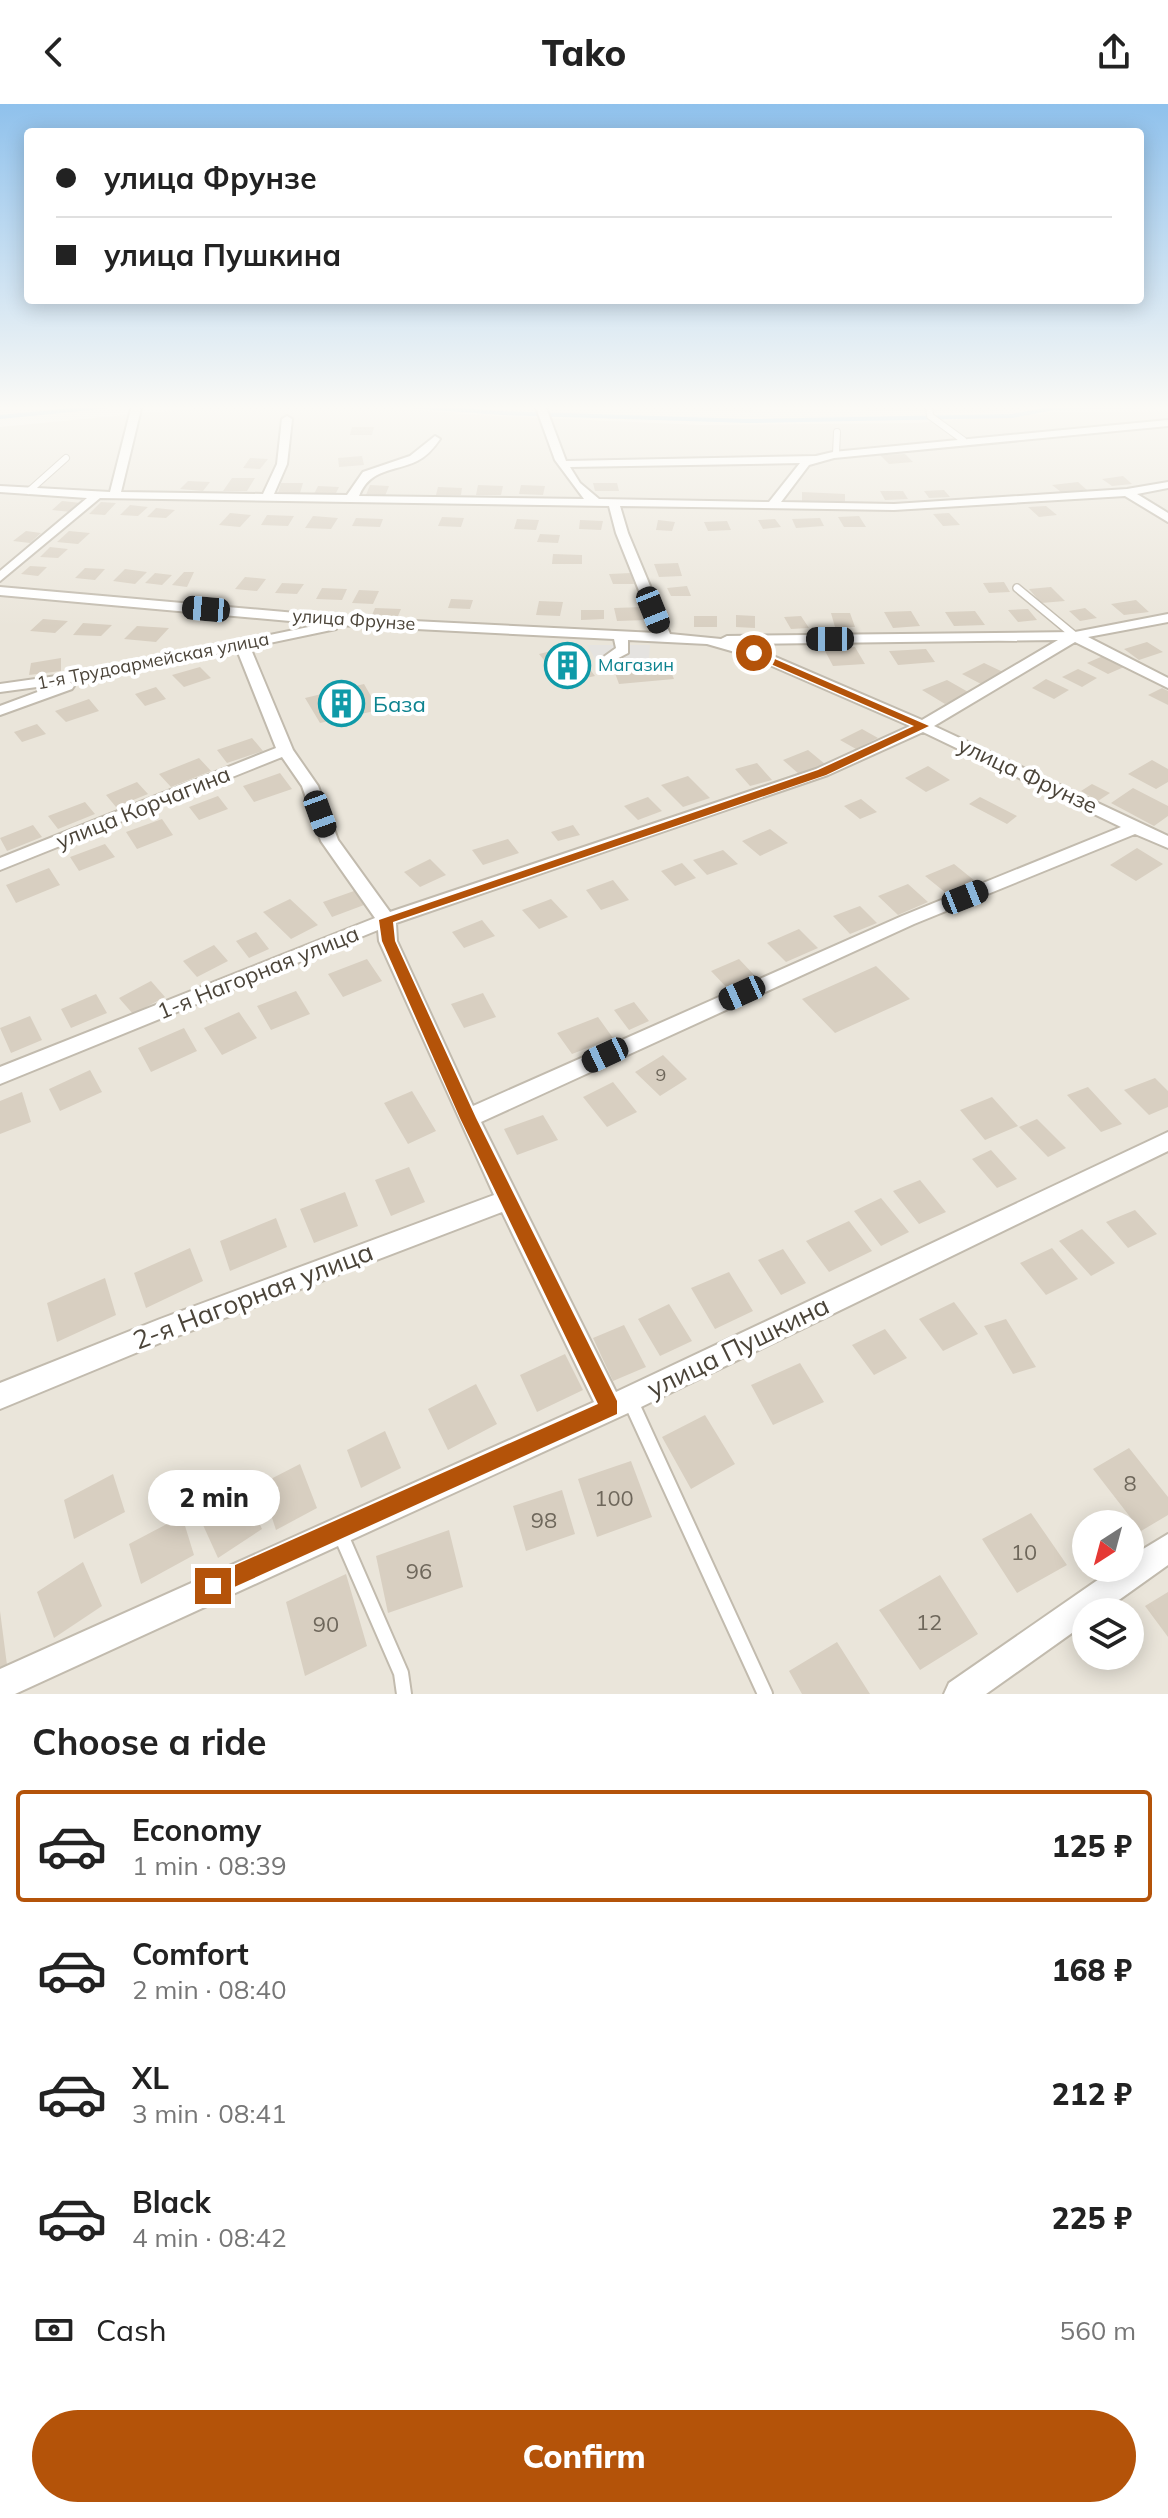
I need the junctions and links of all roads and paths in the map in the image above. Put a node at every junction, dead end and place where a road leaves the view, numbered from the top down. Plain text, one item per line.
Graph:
1 (42, 479) edge
2 (119, 479) edge
3 (275, 479) edge
4 (359, 479) edge
5 (572, 479) edge
6 (792, 479) edge
7 (1168, 485) edge
8 (0, 489) edge
9 (29, 491) junction
10 (1127, 492) junction
11 (97, 495) junction
12 (115, 495) junction
13 (267, 498) junction
14 (351, 500) junction
15 (598, 504) junction
16 (614, 504) junction
17 (773, 504) junction
18 (1168, 518) edge
19 (0, 577) edge
20 (1017, 588) dead end
21 (0, 591) edge
22 (1168, 618) edge
23 (352, 622) junction
24 (620, 634) junction
25 (664, 636) junction
26 (1075, 636) junction
27 (710, 644) junction
28 (242, 645) junction
29 (605, 661) dead end
30 (99, 674) junction
31 (1168, 684) edge
32 (0, 688) edge
33 (0, 711) edge
34 (923, 726) junction
35 (285, 750) junction
36 (1137, 827) junction
37 (1168, 843) edge
38 (0, 864) edge
39 (386, 920) junction
40 (0, 1076) edge
41 (468, 1118) junction
42 (1168, 1141) edge
43 (508, 1200) junction
44 (0, 1396) edge
45 (620, 1403) junction
46 (339, 1529) junction
47 (1168, 1548) edge
48 (0, 1685) edge
49 (404, 1694) edge
50 (765, 1694) edge
51 (960, 1694) edge

1 - 9 lane
2 - 12 street
3 - 13 street
4 - 14 street
5 - 15 street
6 - 17 street
7 - 10 street
8 - 9 street
9 - 11 street
10 - 17 street
10 - 18 street
11 - 12 street
11 - 19 street
12 - 13 street
13 - 14 street
14 - 15 street
15 - 16 street
16 - 17 street
16 - 25 street
20 - 26 lane
21 - 23 street, улица Фрунзе
22 - 26 street, улица Фрунзе
23 - 24 street, улица Фрунзе
23 - 28 street, 1-я Трудоармейская улица
24 - 25 street, улица Фрунзе
24 - 29 street
25 - 27 street, улица Фрунзе
26 - 27 street, улица Фрунзе
26 - 31 street
26 - 34 street, 1-я Нагорная улица
27 - 34 street, улица Фрунзе
28 - 30 street, 1-я Трудоармейская улица
28 - 35 street
30 - 32 street, 1-я Трудоармейская улица
30 - 33 street
34 - 36 street, улица Фрунзе
34 - 39 street, 1-я Нагорная улица
35 - 38 street, улица Корчагина
35 - 39 street
36 - 37 street, улица Фрунзе
36 - 41 street
39 - 40 street, 1-я Нагорная улица
39 - 41 street
41 - 43 street
42 - 45 street, улица Пушкина
43 - 44 street, 2-я Нагорная улица
43 - 45 street
45 - 46 street, улица Пушкина
45 - 50 lane
46 - 48 street, улица Пушкина
46 - 49 lane
47 - 51 street

